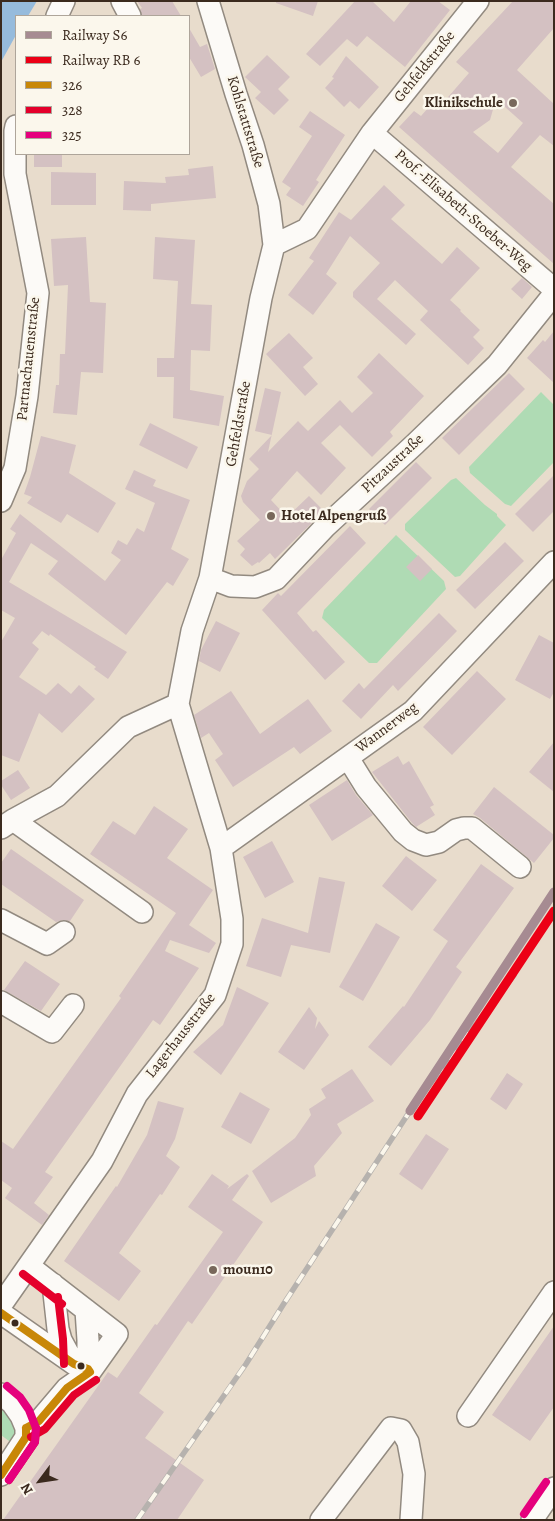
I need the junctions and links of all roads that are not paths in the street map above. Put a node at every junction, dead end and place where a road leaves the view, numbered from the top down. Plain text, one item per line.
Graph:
1 (64, 1) edge
2 (122, 1) edge
3 (208, 1) edge
4 (478, 1) edge
5 (57, 15) edge
6 (129, 15) edge
7 (15, 131) edge
8 (372, 133) junction
9 (15, 155) edge
10 (15, 155) edge
11 (274, 245) junction
12 (554, 289) edge
13 (554, 294) edge
14 (1, 500) edge
15 (554, 562) edge
16 (210, 578) junction
17 (178, 704) junction
18 (348, 758) junction
19 (7, 824) edge
20 (221, 848) junction
21 (520, 867) dead end
22 (142, 912) dead end
23 (1, 920) edge
24 (64, 932) dead end
25 (1, 1002) edge
26 (73, 1005) dead end
27 (29, 1266) junction
28 (61, 1290) junction
29 (554, 1292) edge
30 (1, 1305) edge
31 (86, 1310) junction
32 (1, 1313) edge
33 (83, 1371) junction
34 (1, 1394) edge
35 (468, 1416) dead end
36 (26, 1428) junction
37 (1, 1475) edge
38 (554, 1488) edge
39 (321, 1520) edge
40 (411, 1520) edge
41 (532, 1520) edge

1 - 5 street
2 - 6 street
3 - 11 street, Kohlstattstraße
4 - 8 street, Gehfeldstraße
7 - 9 street, Partnachauenstraße
8 - 11 street, Gehfeldstraße
8 - 12 street, Prof.-Elisabeth-Stoeber-Weg
10 - 14 street, Partnachauenstraße
11 - 16 street, Gehfeldstraße
13 - 16 street, Pitzaustraße
15 - 18 street, Wannerweg
16 - 17 street, Gehfeldstraße
17 - 19 street
17 - 20 street, Lagerhausstraße
18 - 20 street, Wannerweg
18 - 21 street
19 - 22 street
20 - 27 street, Lagerhausstraße
23 - 24 street
25 - 26 street
27 - 28 street
27 - 30 street, Lagerhausstraße
28 - 31 street
28 - 33 street
29 - 35 street
31 - 33 street
31 - 33 street
32 - 33 street
33 - 36 street
34 - 36 street
36 - 37 street
38 - 41 street
39 - 40 street

